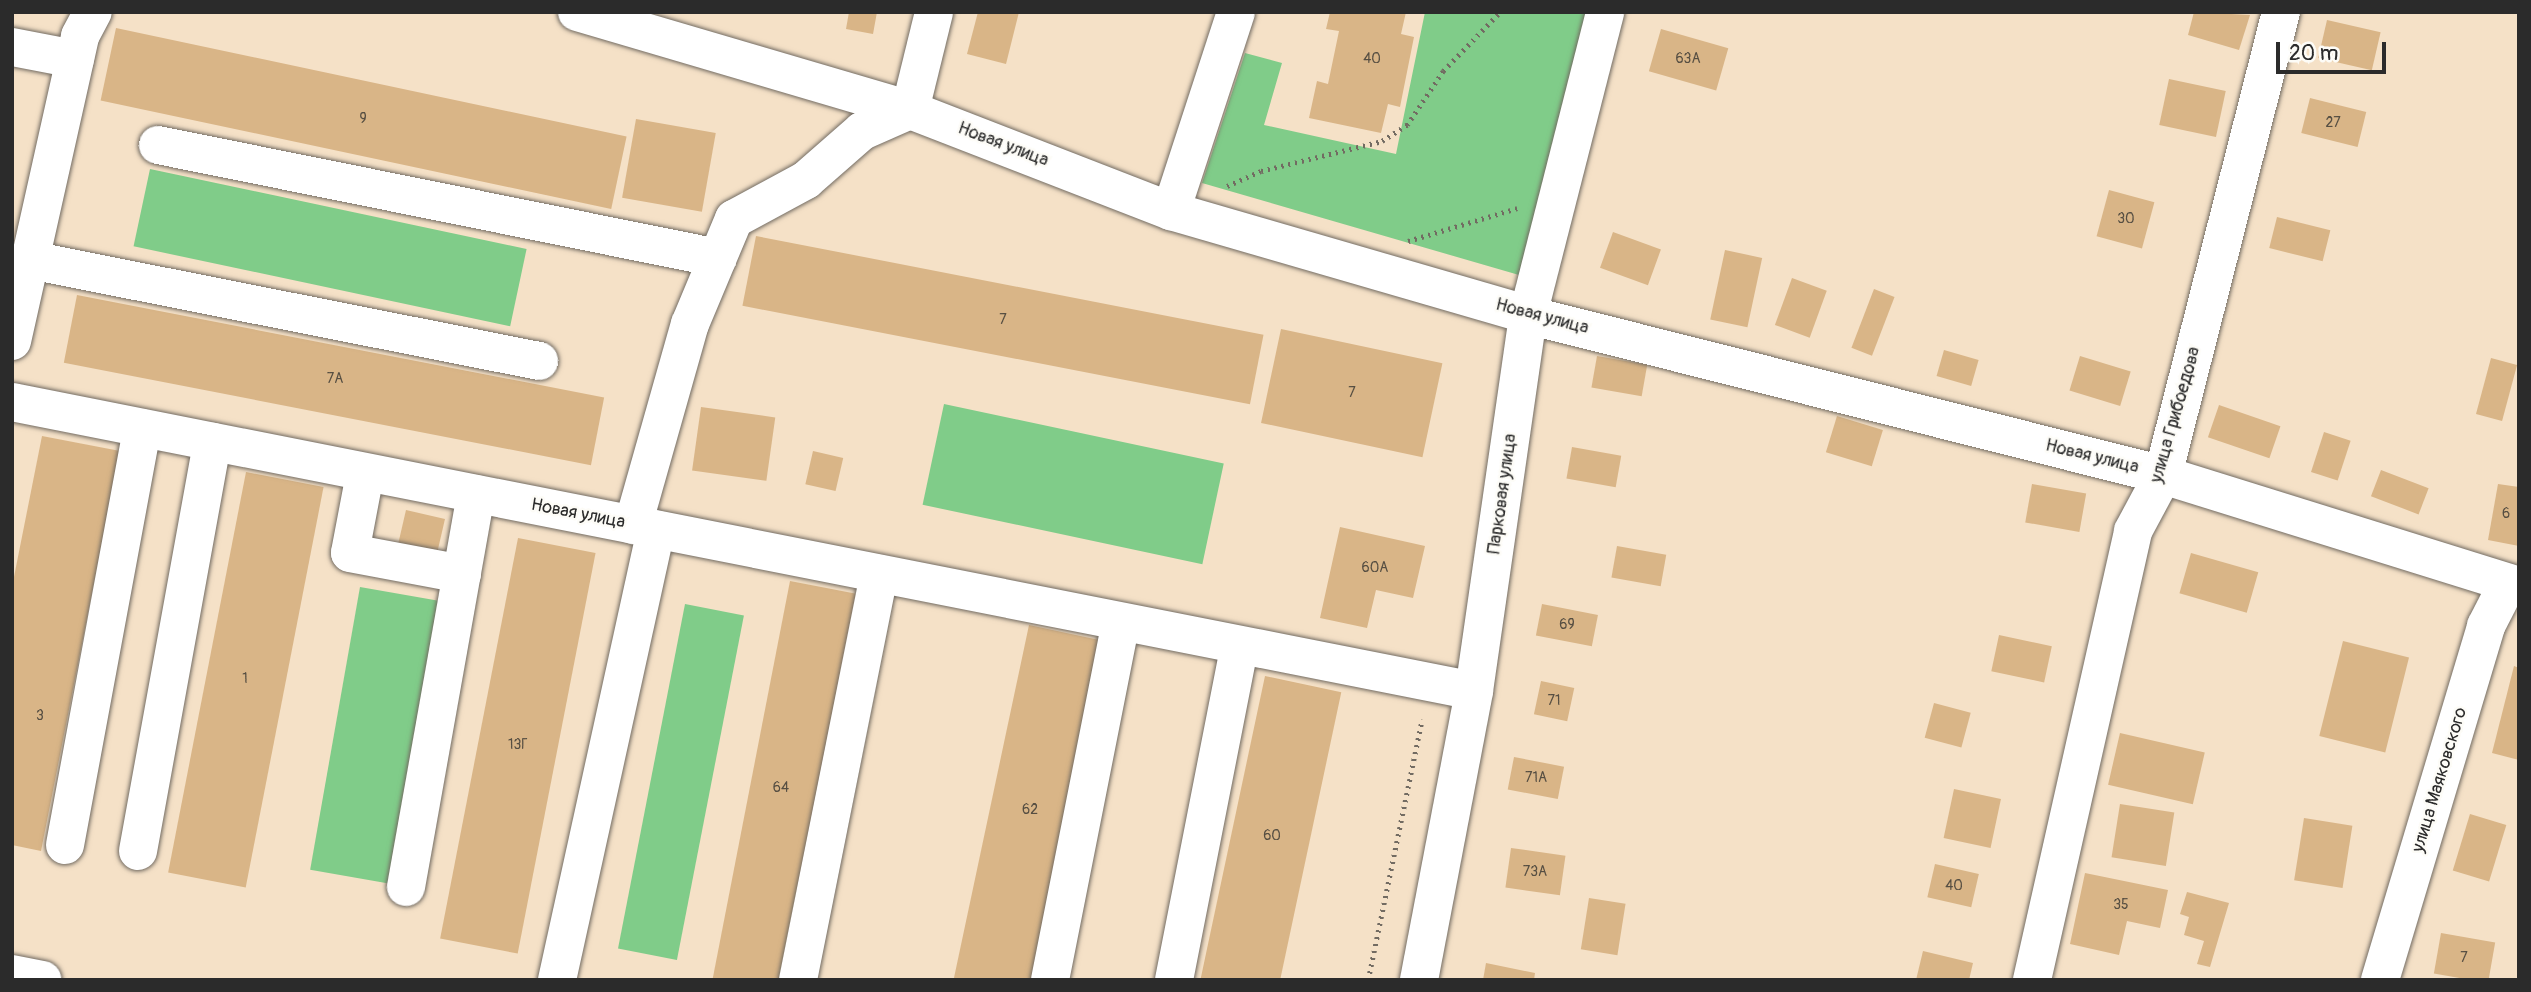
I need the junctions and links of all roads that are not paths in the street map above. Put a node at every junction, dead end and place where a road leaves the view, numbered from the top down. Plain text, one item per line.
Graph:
1 (93, 12) edge
2 (577, 12) edge
3 (934, 12) edge
4 (1236, 12) edge
5 (1605, 12) edge
6 (2281, 12) edge
7 (12, 47) edge
8 (75, 59) junction
9 (910, 110) junction
10 (158, 145) dead end
11 (1171, 211) junction
12 (718, 258) junction
13 (30, 260) junction
14 (17, 297) edge
15 (1528, 315) junction
16 (12, 341) edge
17 (539, 361) dead end
18 (12, 402) edge
19 (142, 428) junction
20 (212, 442) junction
21 (365, 474) junction
22 (2163, 475) junction
23 (476, 494) junction
24 (644, 527) junction
25 (462, 574) junction
26 (879, 574) junction
27 (2513, 585) edge
28 (1121, 623) junction
29 (1240, 645) junction
30 (1474, 691) junction
31 (65, 845) dead end
32 (138, 851) dead end
33 (406, 887) dead end
34 (12, 974) edge
35 (42, 980) edge
36 (557, 980) edge
37 (798, 980) edge
38 (1051, 980) edge
39 (1174, 980) edge
40 (1419, 980) edge
41 (2032, 980) edge
42 (2380, 980) edge

1 - 8 street
2 - 9 street, Новая улица
3 - 9 street
4 - 11 street
5 - 15 street, Парковая улица
6 - 22 street, улица Грибоедова
7 - 8 street
8 - 13 street
9 - 11 street, Новая улица
9 - 12 street
10 - 12 street
11 - 15 street, Новая улица
12 - 24 street
13 - 14 street
13 - 17 street
14 - 16 street
15 - 22 street, Новая улица
15 - 30 street, Парковая улица
18 - 19 street, Новая улица
19 - 20 street, Новая улица
19 - 31 street
20 - 21 street, Новая улица
20 - 32 street
21 - 23 street, Новая улица
21 - 25 street
22 - 27 street, Новая улица
22 - 41 street, улица Грибоедова
23 - 24 street, Новая улица
23 - 25 street
24 - 26 street, Новая улица
24 - 36 street
25 - 33 street
26 - 28 street, Новая улица
26 - 37 street
27 - 42 street, улица Маяковского
28 - 29 street, Новая улица
28 - 38 street
29 - 30 street, Новая улица
29 - 39 street
30 - 40 street, Парковая улица
34 - 35 street

